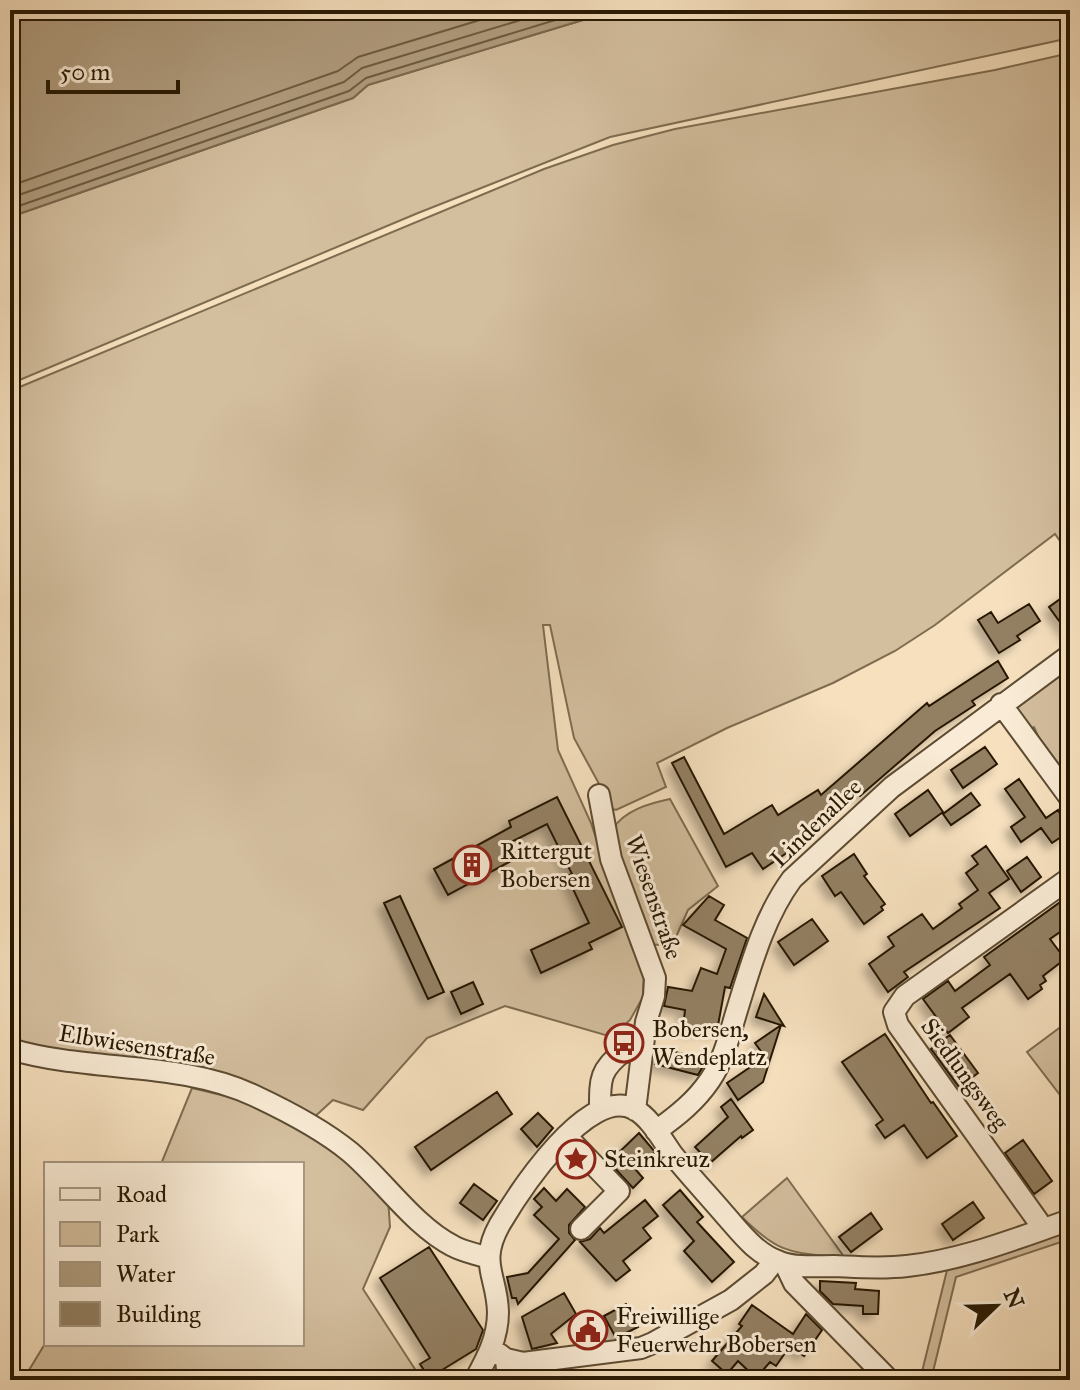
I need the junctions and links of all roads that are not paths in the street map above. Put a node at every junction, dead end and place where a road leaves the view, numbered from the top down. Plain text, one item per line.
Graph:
1 (1070, 655) edge
2 (1001, 704) junction
3 (599, 795) dead end
4 (1070, 798) edge
5 (1070, 878) edge
6 (10, 1049) edge
7 (642, 1054) junction
8 (630, 1108) junction
9 (600, 1110) junction
10 (656, 1131) junction
11 (567, 1137) junction
12 (1070, 1220) edge
13 (581, 1229) dead end
14 (1040, 1230) junction
15 (488, 1258) junction
16 (780, 1262) junction
17 (502, 1363) edge
18 (475, 1380) edge
19 (889, 1380) edge

1 - 2 street, Lindenallee
2 - 4 street
2 - 10 street, Lindenallee
3 - 7 street, Wiesenstraße
5 - 14 street, Siedlungsweg
6 - 15 street, Elbwiesenstraße
7 - 8 street, Wiesenstraße
7 - 9 street
8 - 9 street
8 - 10 street
9 - 11 street
10 - 16 street
11 - 13 street
11 - 15 street
12 - 14 street
14 - 16 street
15 - 17 street
16 - 17 street
16 - 19 street
17 - 18 street

